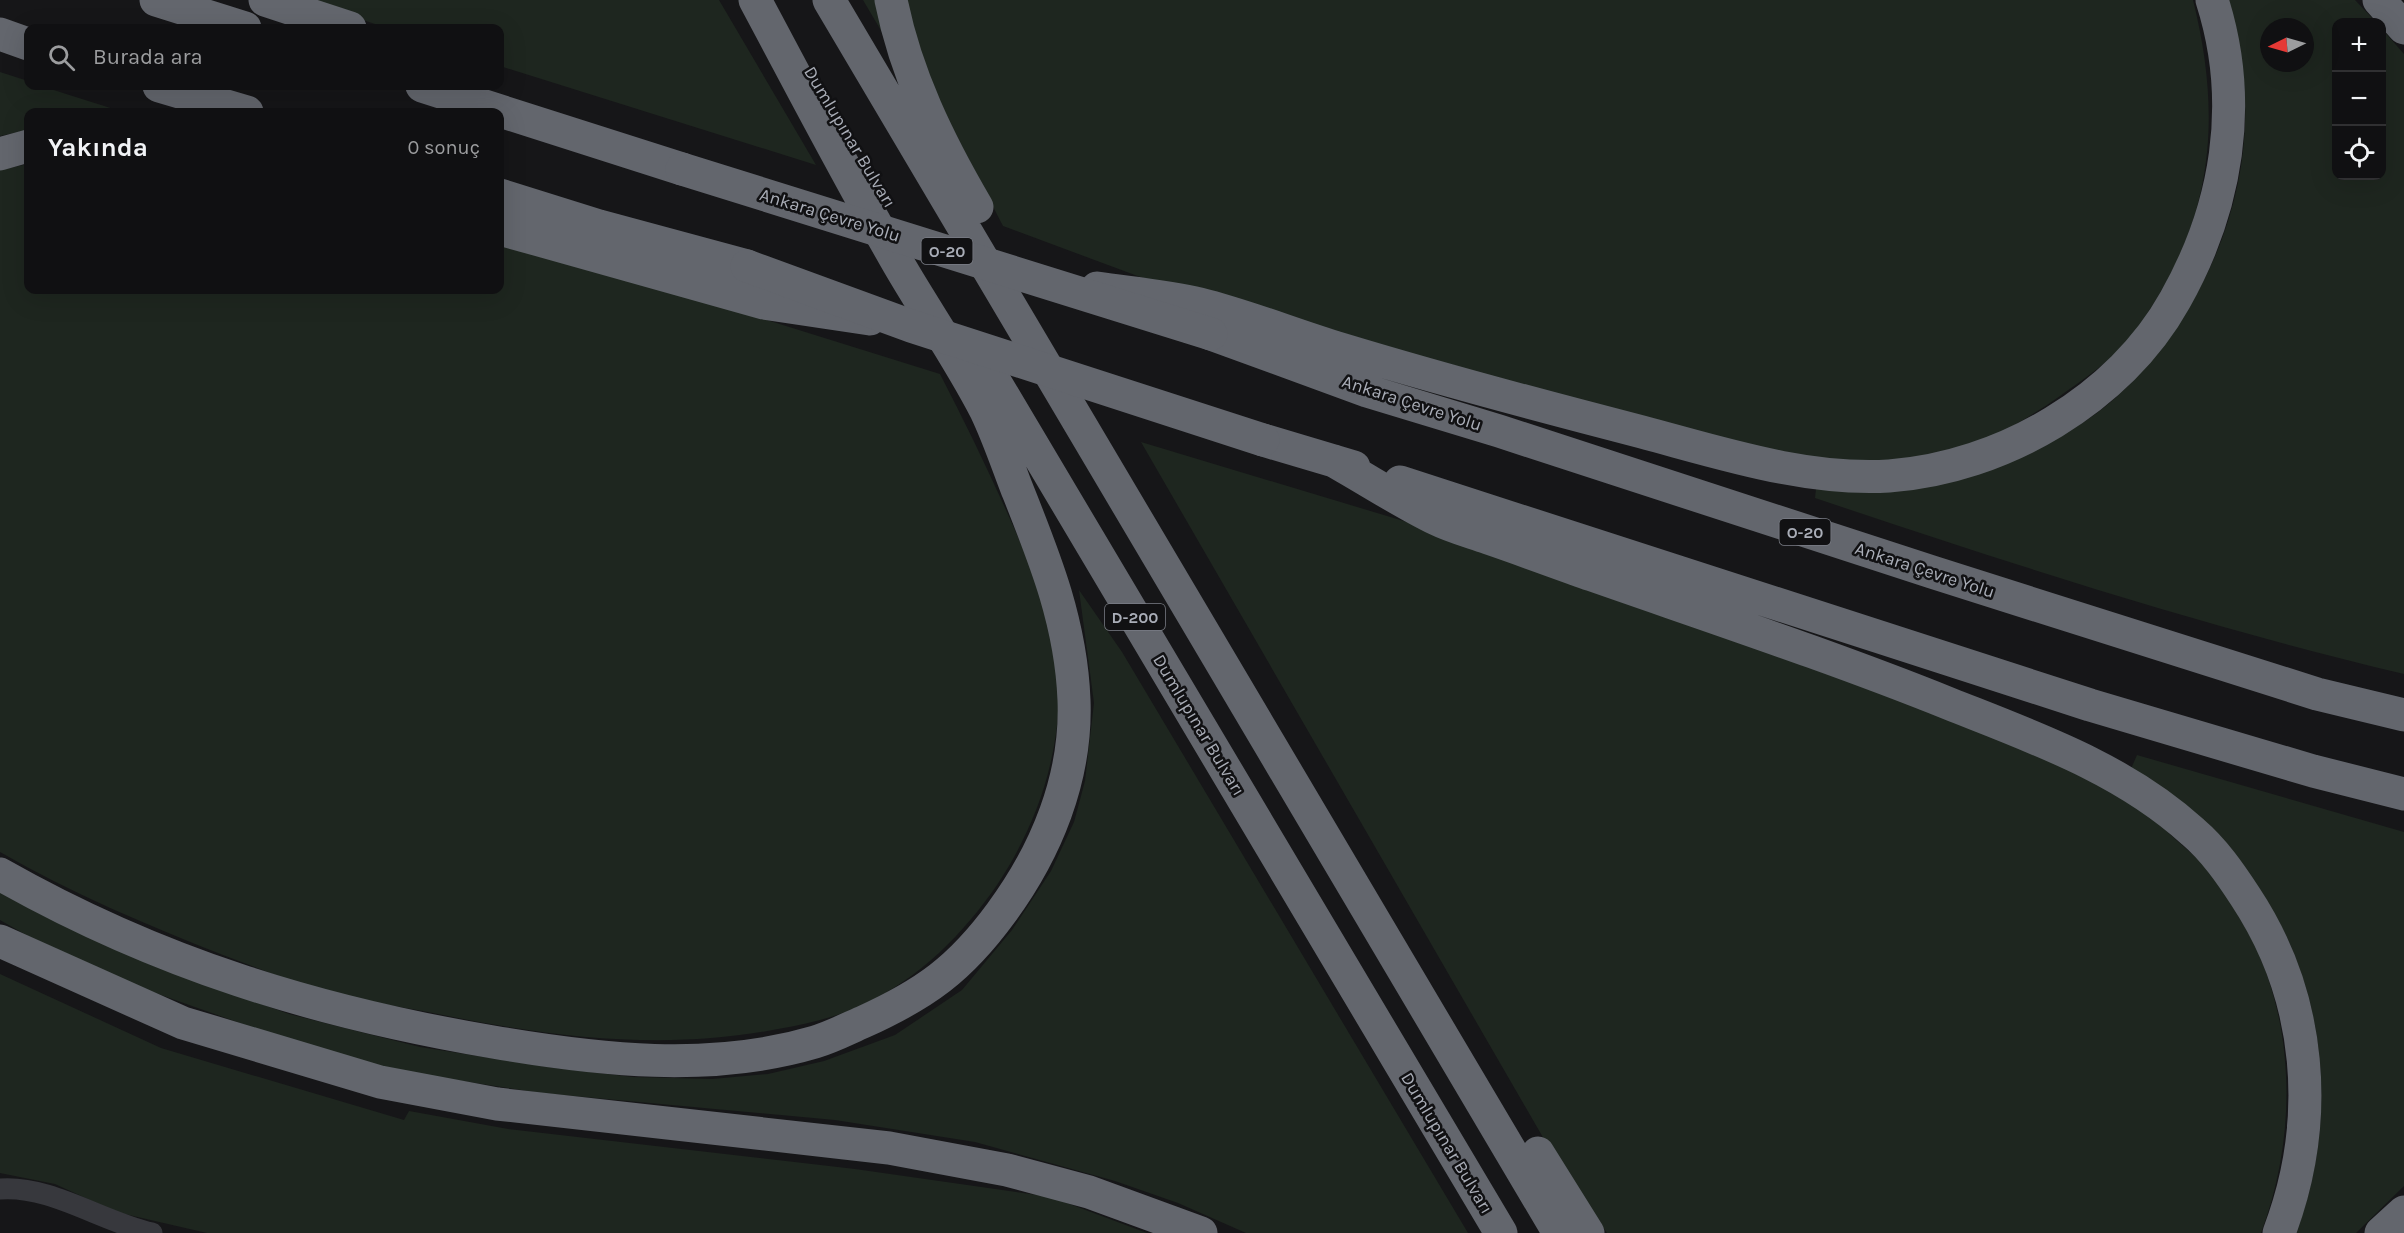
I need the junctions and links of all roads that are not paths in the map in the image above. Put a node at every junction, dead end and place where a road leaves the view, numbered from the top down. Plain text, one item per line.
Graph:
1 (156, 0) edge
2 (265, 0) edge
3 (755, 0) edge
4 (768, 0) edge
5 (829, 0) edge
6 (891, 0) edge
7 (2212, 0) edge
8 (2379, 0) edge
9 (232, 24) edge
10 (338, 24) edge
11 (2404, 28) edge
12 (0, 34) edge
13 (24, 43) edge
14 (173, 90) edge
15 (434, 90) edge
16 (503, 90) edge
17 (233, 108) edge
18 (490, 108) edge
19 (504, 112) edge
20 (24, 147) edge
21 (0, 154) edge
22 (682, 170) junction
23 (504, 196) edge
24 (504, 230) edge
25 (1035, 279) junction
26 (911, 326) junction
27 (1334, 461) junction
28 (1162, 564) junction
29 (2404, 715) edge
30 (2404, 794) edge
31 (0, 874) edge
32 (0, 941) edge
33 (0, 1189) edge
34 (2404, 1212) edge
35 (152, 1233) edge
36 (1201, 1233) edge
37 (1502, 1233) edge
38 (1559, 1233) edge
39 (1588, 1233) edge
40 (2279, 1233) edge
41 (2381, 1233) edge

1 - 9 highway
2 - 10 highway
3 - 31 highway
4 - 37 highway, Dumlupınar Bulvarı / D-200
5 - 28 highway, D-200
6 - 28 highway
7 - 25 highway, bridge
8 - 11 highway
12 - 13 highway
14 - 17 highway
15 - 18 highway, Ankara Çevre Yolu / O-20
16 - 22 highway
19 - 22 highway, Ankara Çevre Yolu / O-20
20 - 21 highway
22 - 25 highway, Ankara Çevre Yolu / O-20, bridge
23 - 26 highway, bridge
24 - 26 highway, bridge
25 - 29 highway, Ankara Çevre Yolu / O-20, bridge
26 - 27 highway, bridge
27 - 30 highway
27 - 40 highway
28 - 38 highway, D-200
28 - 39 highway
32 - 36 highway
33 - 35 street
34 - 41 highway

